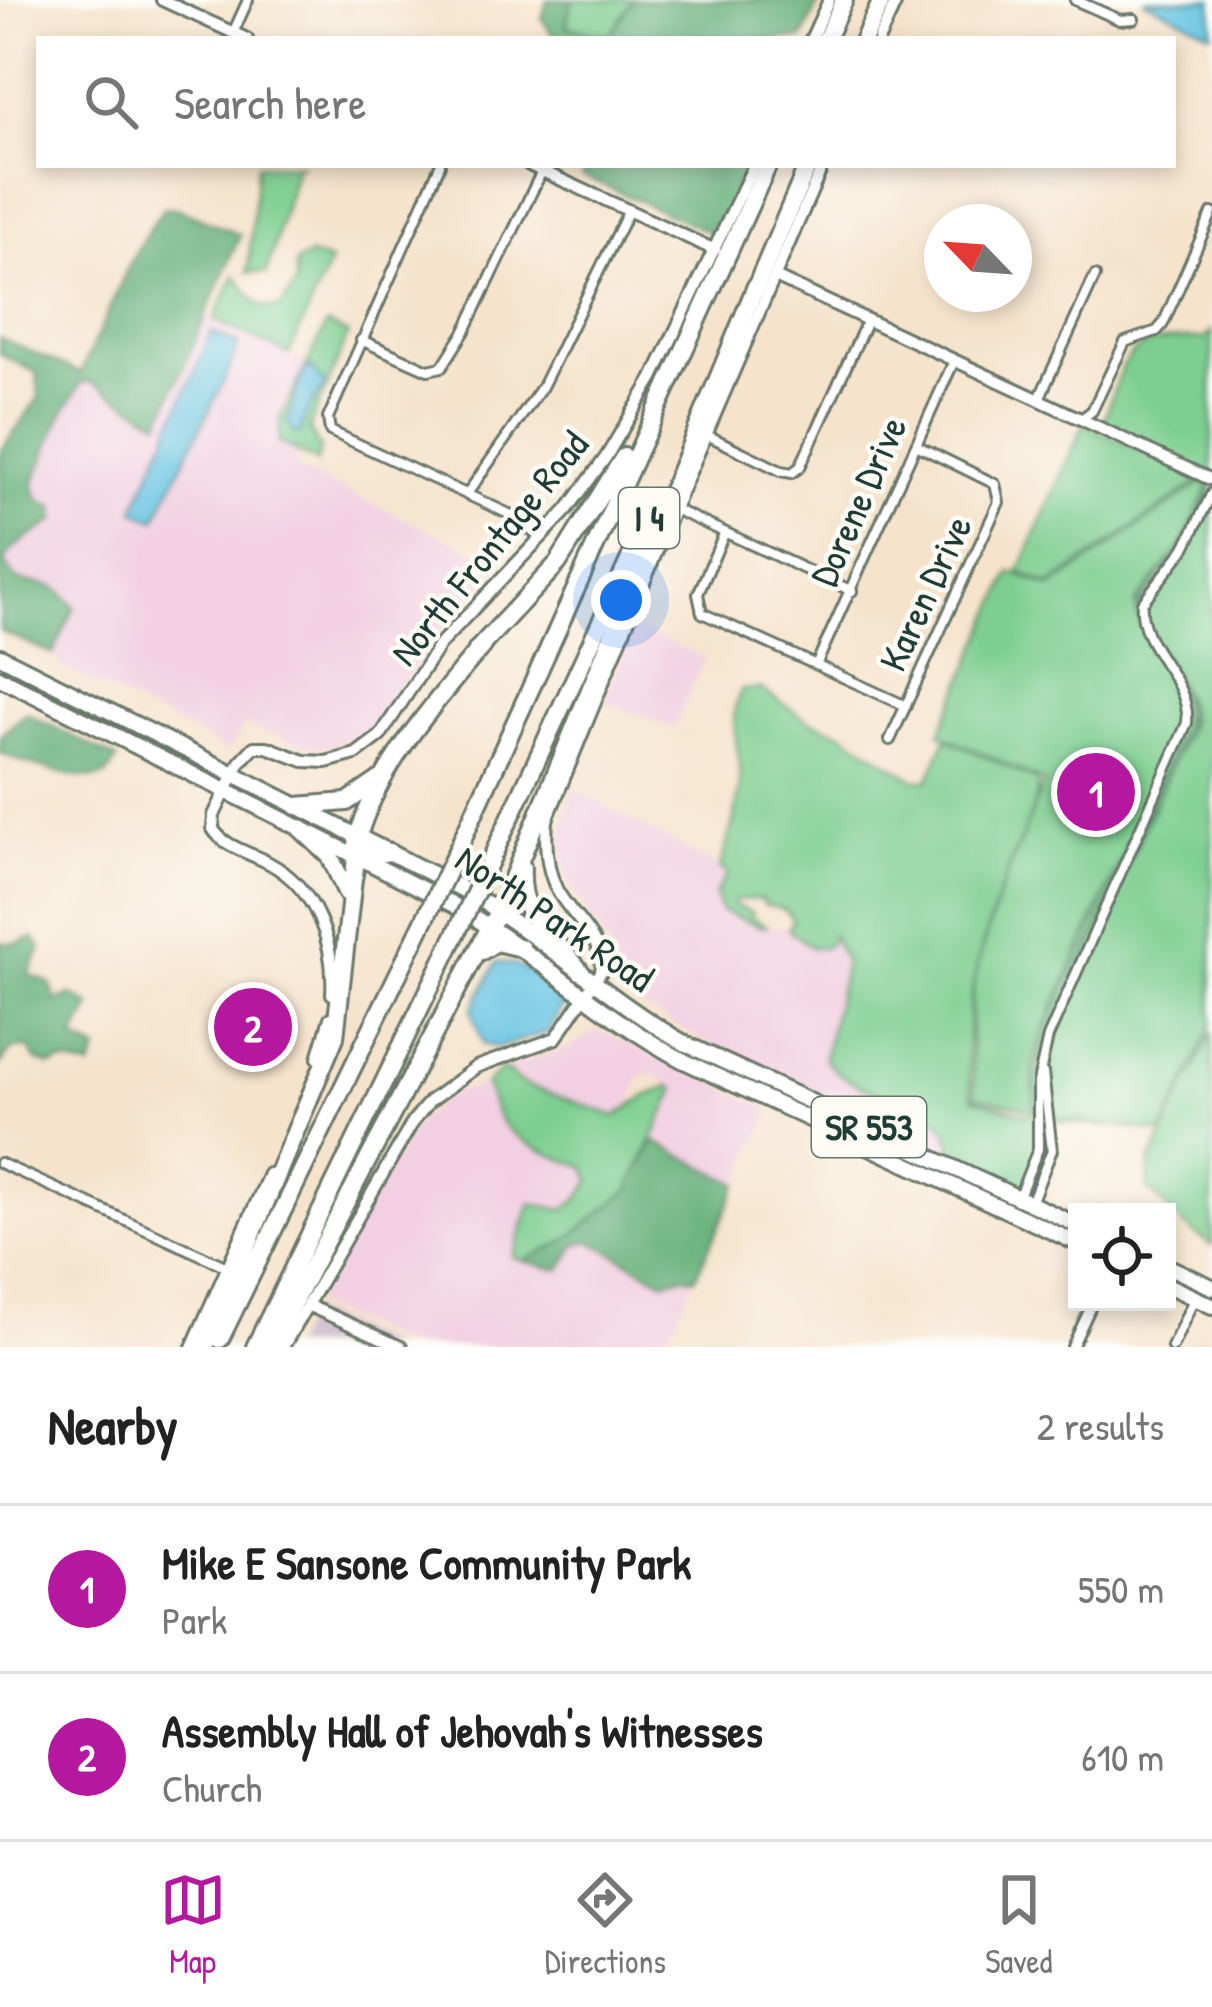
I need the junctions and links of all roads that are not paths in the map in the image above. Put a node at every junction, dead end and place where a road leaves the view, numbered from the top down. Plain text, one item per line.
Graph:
1 (162, 0) edge
2 (248, 0) edge
3 (829, 0) edge
4 (844, 0) edge
5 (882, 0) edge
6 (897, 0) edge
7 (1076, 0) edge
8 (1134, 19) dead end
9 (233, 33) junction
10 (240, 36) edge
11 (812, 36) edge
12 (827, 36) edge
13 (865, 36) edge
14 (880, 36) edge
15 (439, 168) edge
16 (536, 168) edge
17 (753, 168) edge
18 (767, 168) edge
19 (807, 168) edge
20 (823, 168) edge
21 (542, 171) junction
22 (629, 210) junction
23 (1212, 213) edge
24 (715, 250) junction
25 (1095, 276) dead end
26 (776, 277) junction
27 (756, 286) junction
28 (867, 321) junction
29 (361, 340) junction
30 (954, 361) junction
31 (666, 388) junction
32 (1039, 401) junction
33 (1082, 419) junction
34 (707, 435) junction
35 (916, 445) junction
36 (1212, 480) edge
37 (1212, 493) edge
38 (467, 494) junction
39 (674, 509) junction
40 (724, 534) junction
41 (543, 538) junction
42 (852, 591) junction
43 (482, 646) junction
44 (0, 656) edge
45 (816, 665) junction
46 (0, 678) edge
47 (906, 706) junction
48 (890, 740) dead end
49 (234, 775) junction
50 (226, 791) junction
51 (297, 806) junction
52 (300, 828) junction
53 (358, 837) junction
54 (388, 852) junction
55 (524, 852) junction
56 (360, 857) junction
57 (350, 908) junction
58 (468, 914) joint
59 (494, 918) junction
60 (520, 948) junction
61 (471, 967) junction
62 (587, 977) junction
63 (586, 998) junction
64 (1041, 1065) junction
65 (716, 1076) junction
66 (797, 1094) junction
67 (1052, 1132) junction
68 (1039, 1135) junction
69 (896, 1160) junction
70 (0, 1163) edge
71 (1033, 1165) junction
72 (1047, 1170) junction
73 (967, 1174) junction
74 (1024, 1201) junction
75 (1017, 1215) junction
76 (1068, 1221) edge
77 (1068, 1239) edge
78 (228, 1268) junction
79 (1176, 1271) edge
80 (1212, 1287) edge
81 (1176, 1289) edge
82 (1194, 1298) junction
83 (307, 1305) junction
84 (1212, 1306) edge
85 (1089, 1311) edge
86 (192, 1347) edge
87 (205, 1347) edge
88 (216, 1347) edge
89 (255, 1347) edge
90 (270, 1347) edge
91 (283, 1347) edge
92 (400, 1347) edge
93 (1072, 1347) edge
94 (1172, 1347) edge

1 - 9 street
2 - 9 street
3 - 11 street
4 - 12 highway
5 - 13 highway
6 - 14 street
7 - 8 street
9 - 10 street
15 - 29 street
16 - 21 street
17 - 24 street, North Frontage Road
18 - 31 highway, I 4
19 - 27 highway, I 4
20 - 26 street
21 - 22 street
21 - 29 street
22 - 24 street
22 - 38 street
23 - 33 street
24 - 41 street, North Frontage Road
25 - 32 street
26 - 28 street
26 - 34 street
27 - 55 highway
27 - 89 highway, I 4, bridge
28 - 30 street
28 - 34 street
29 - 38 street
30 - 32 street
30 - 35 street, Dorene Drive
31 - 43 highway
31 - 88 highway, I 4, bridge
32 - 33 street
33 - 36 street
34 - 39 street
35 - 42 street, Dorene Drive
35 - 47 street, Karen Drive
37 - 64 street
38 - 41 street
39 - 40 street
39 - 62 street
40 - 42 street
40 - 45 street
41 - 49 street, North Frontage Road
42 - 45 street, Dorene Drive
43 - 51 highway
43 - 53 highway
44 - 49 main road, North Park Road
45 - 47 street
46 - 50 main road, North Park Road
47 - 48 street, Karen Drive
49 - 50 street
49 - 51 main road, North Park Road / SR 553
50 - 52 main road, North Park Road
50 - 78 street
51 - 53 main road, North Park Road / SR 553
52 - 56 main road, North Park Road
52 - 57 highway
53 - 54 main road, North Park Road / SR 553
53 - 56 highway
54 - 56 highway
54 - 59 main road, North Park Road / SR 553
55 - 59 highway
55 - 62 highway
56 - 57 highway
56 - 58 main road, North Park Road
57 - 87 highway
58 - 59 highway
59 - 60 main road, North Park Road / SR 553
59 - 61 highway
59 - 62 main road, North Park Road / SR 553
60 - 61 highway
60 - 63 main road, North Park Road / SR 553
61 - 90 highway
62 - 63 street
62 - 66 main road, North Park Road / SR 553
63 - 65 main road, North Park Road / SR 553
63 - 83 street
64 - 67 street
64 - 68 street
65 - 66 main road
65 - 69 main road, North Park Road / SR 553
66 - 73 main road, North Park Road / SR 553
67 - 68 street
67 - 72 street
68 - 71 street
69 - 73 main road
69 - 75 main road, North Park Road / SR 553
70 - 78 street
71 - 72 street
71 - 74 street
72 - 74 street
73 - 74 main road, North Park Road / SR 553
74 - 75 street
74 - 76 main road, North Park Road / SR 553
75 - 77 main road, North Park Road / SR 553
78 - 86 street
79 - 80 main road
81 - 82 main road
82 - 84 main road
82 - 94 street
83 - 91 street
83 - 92 street
85 - 93 street

